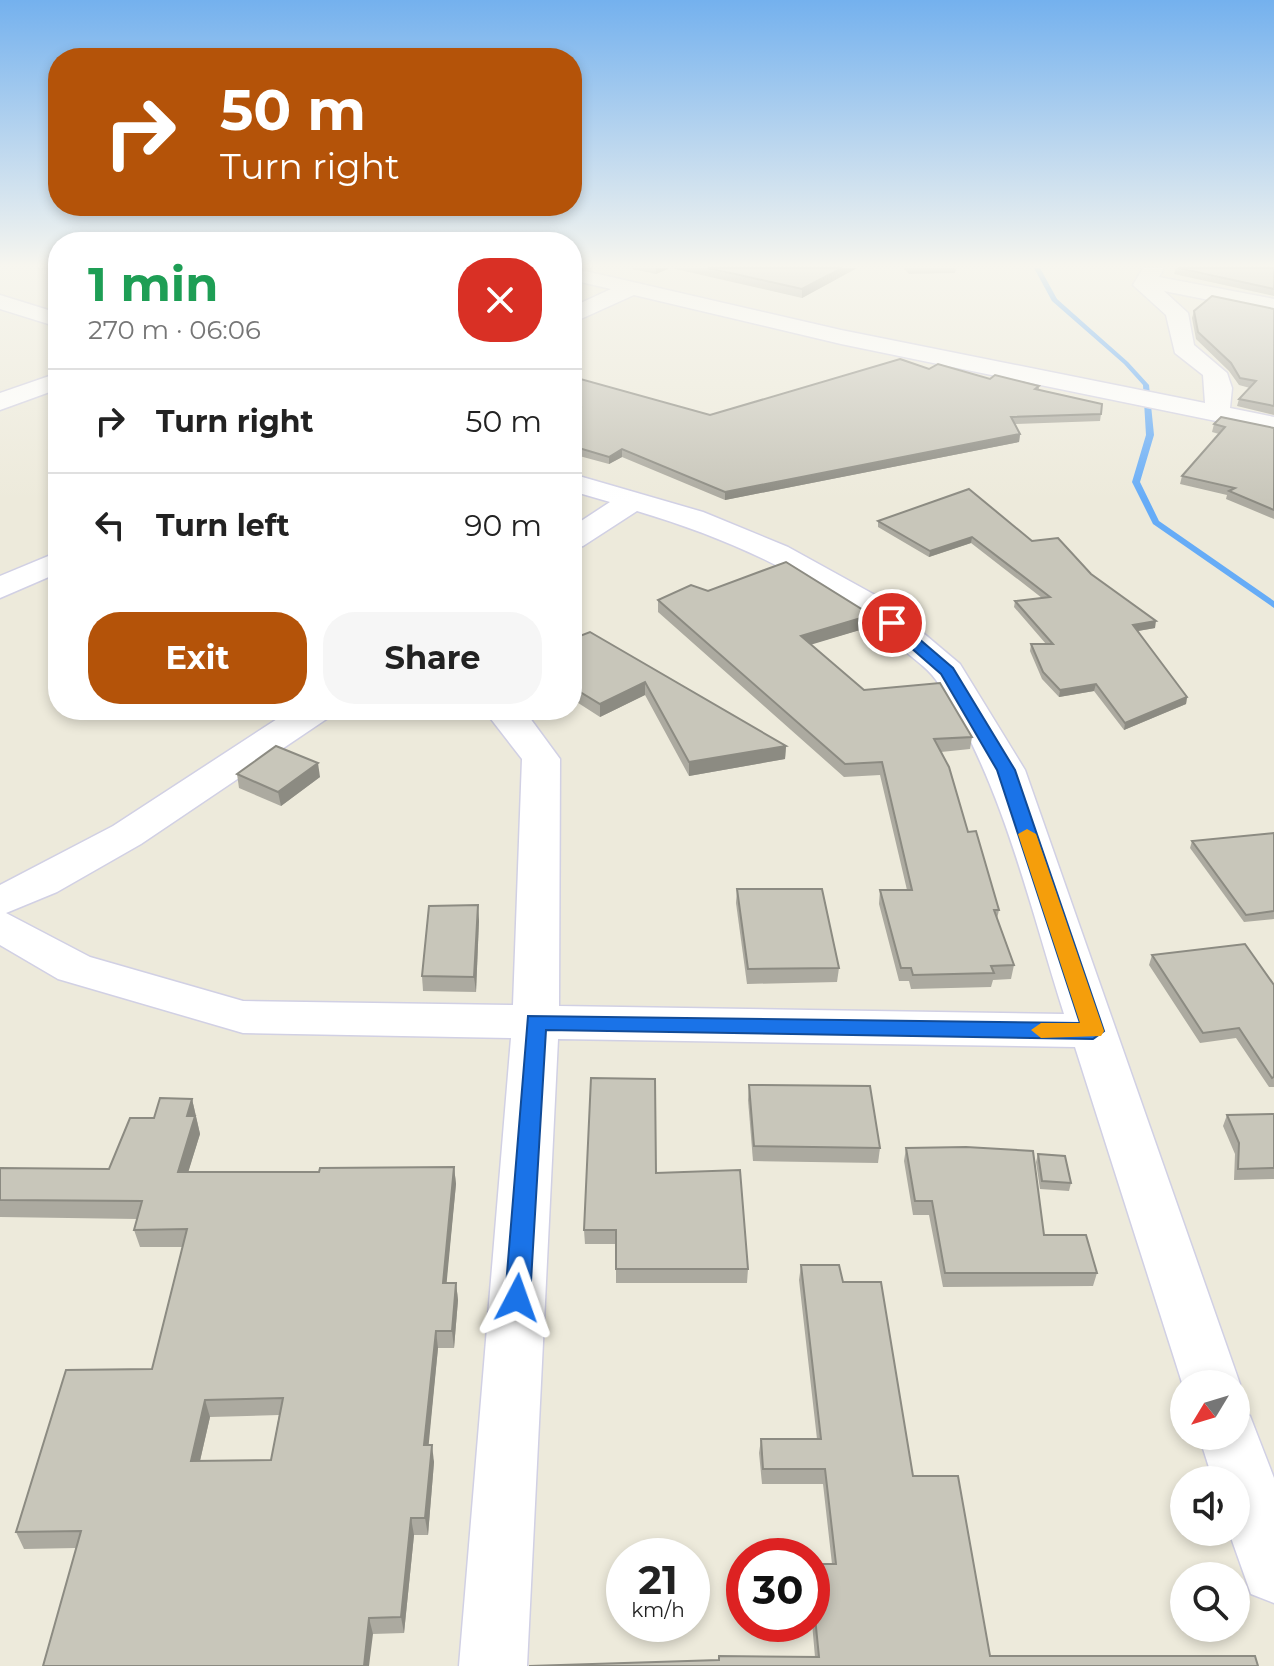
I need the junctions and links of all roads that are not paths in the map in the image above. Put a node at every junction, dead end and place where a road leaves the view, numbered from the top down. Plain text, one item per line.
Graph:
1 (889, 346) edge
2 (1183, 346) edge
3 (48, 384) edge
4 (0, 402) edge
5 (1217, 412) junction
6 (1274, 425) edge
7 (582, 485) edge
8 (634, 500) junction
9 (582, 534) edge
10 (48, 566) edge
11 (0, 588) edge
12 (300, 720) edge
13 (514, 720) edge
14 (0, 901) edge
15 (0, 926) edge
16 (536, 1022) junction
17 (1093, 1031) junction
18 (1206, 1370) edge
19 (1234, 1450) edge
20 (1274, 1571) edge
21 (493, 1666) edge

1 - 5 street
2 - 5 street
3 - 4 street
5 - 6 street
7 - 8 street
8 - 9 street
8 - 17 street
10 - 11 street
12 - 14 street
13 - 16 street
15 - 16 street
16 - 17 street
16 - 21 street
17 - 18 street
19 - 20 street

